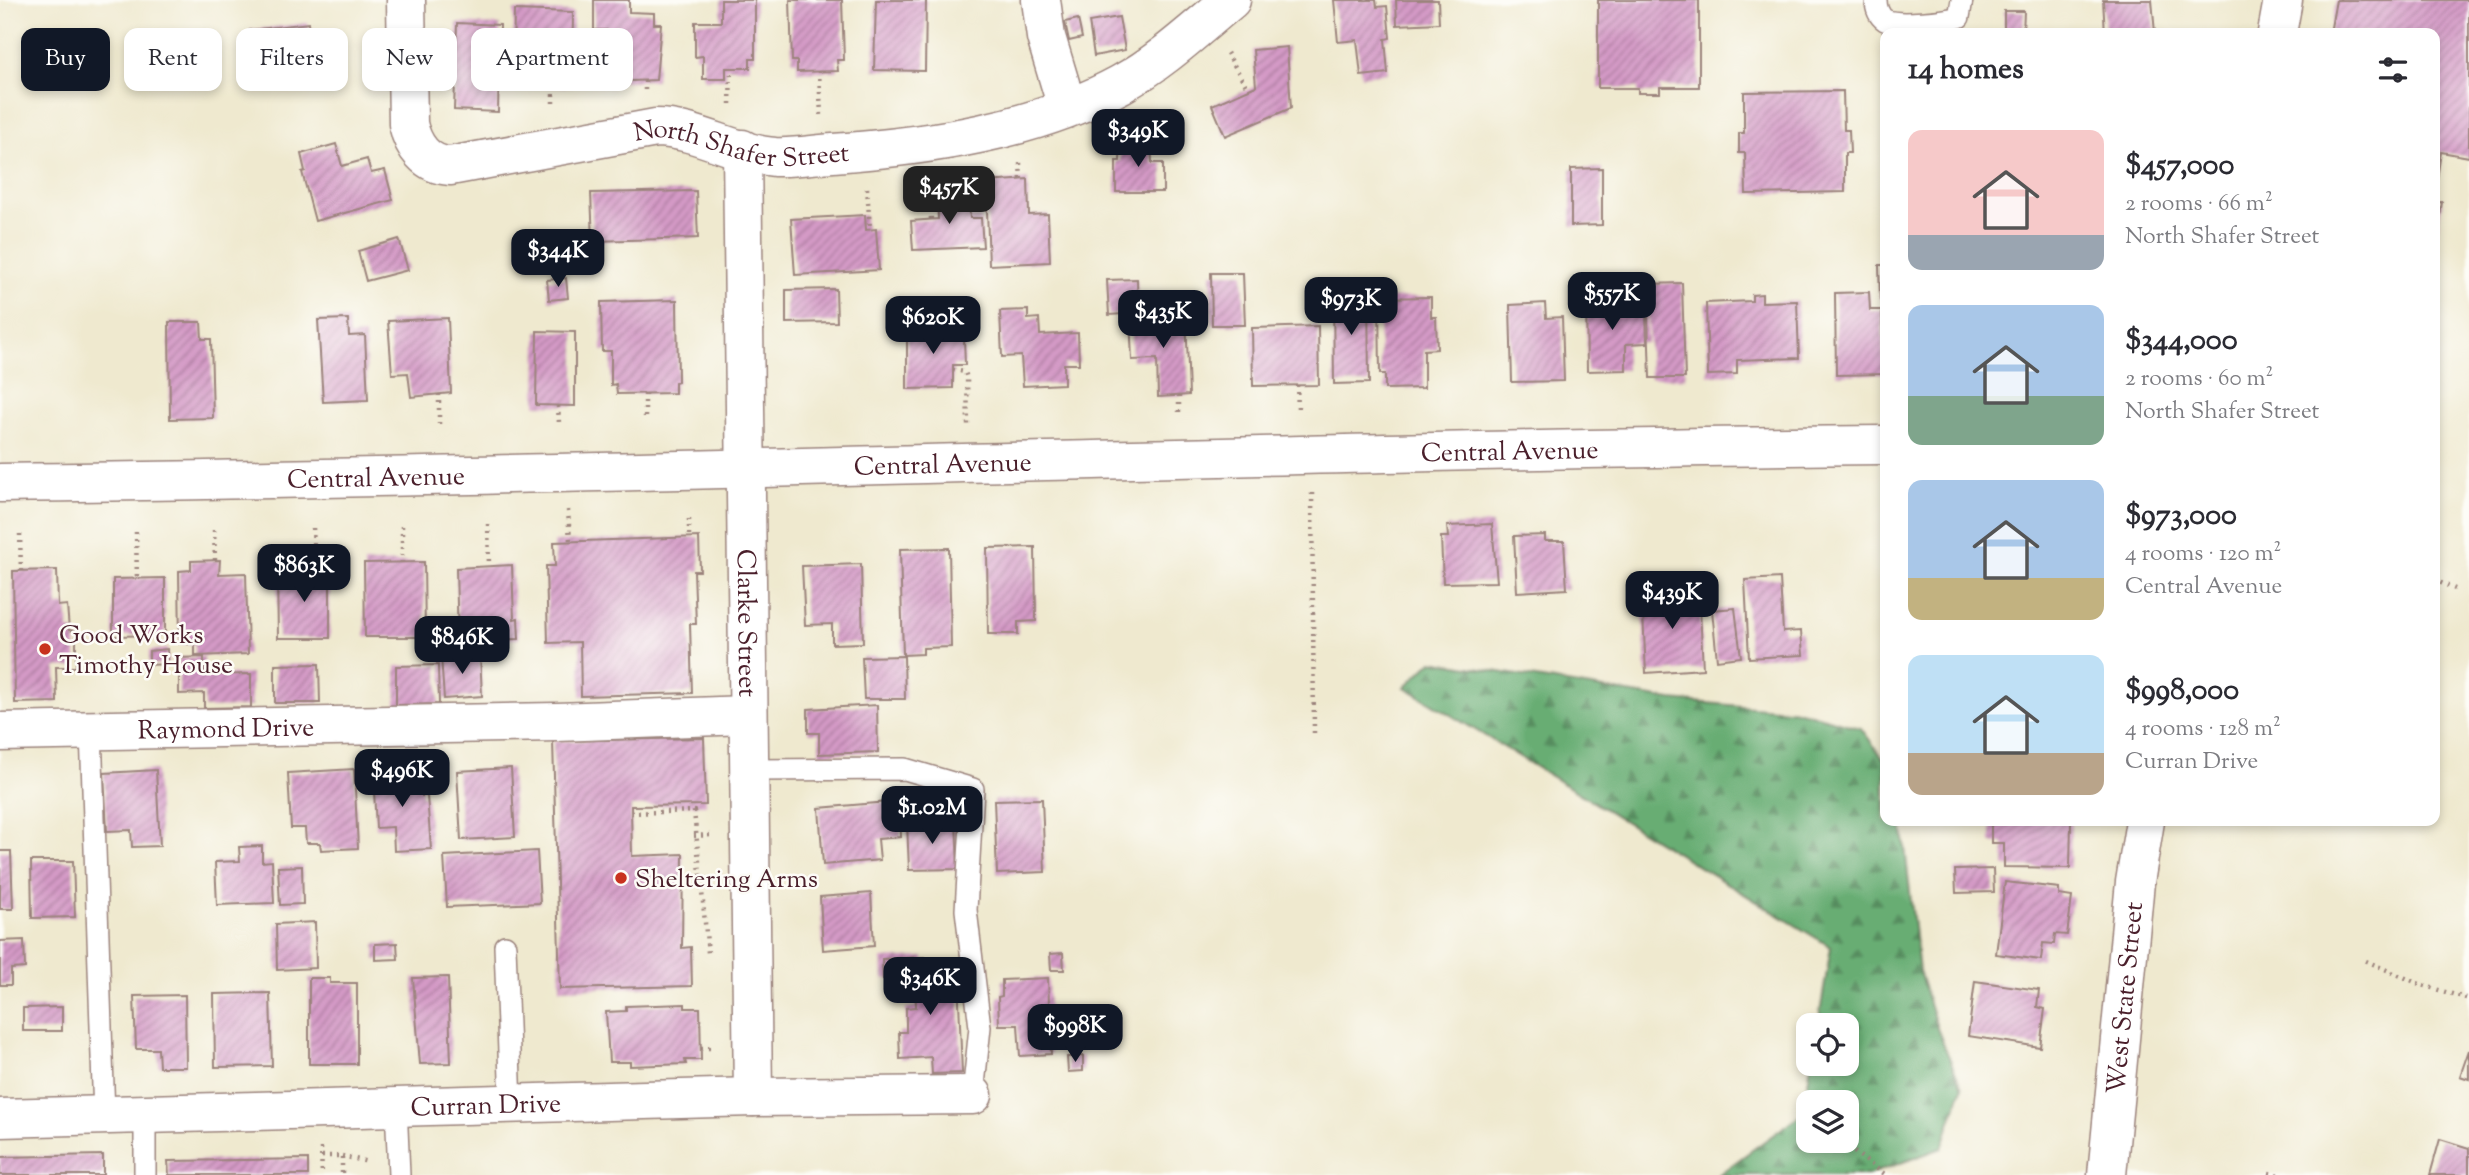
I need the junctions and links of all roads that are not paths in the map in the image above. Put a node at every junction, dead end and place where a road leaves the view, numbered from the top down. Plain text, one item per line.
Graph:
1 (406, 0) edge
2 (1041, 0) edge
3 (1231, 0) edge
4 (1876, 0) edge
5 (1962, 0) edge
6 (2283, 0) edge
7 (2278, 28) edge
8 (1067, 107) junction
9 (736, 133) junction
10 (1880, 446) edge
11 (746, 469) junction
12 (0, 483) edge
13 (746, 715) junction
14 (91, 730) junction
15 (0, 732) edge
16 (747, 770) junction
17 (2144, 826) edge
18 (505, 946) dead end
19 (973, 1095) joint
20 (753, 1097) junction
21 (396, 1105) junction
22 (511, 1105) junction
23 (145, 1114) junction
24 (104, 1116) junction
25 (0, 1118) edge
26 (402, 1173) edge
27 (145, 1175) edge
28 (2107, 1175) edge

1 - 9 street, North Shafer Street
2 - 8 street
3 - 8 street, North Shafer Street
4 - 5 lane
6 - 7 street
8 - 9 street, North Shafer Street
9 - 11 street, Clarke Street
10 - 11 street, Central Avenue
11 - 12 street, Central Avenue
11 - 13 street, Clarke Street
13 - 14 street, Raymond Drive
13 - 16 street, Clarke Street
14 - 15 street, Raymond Drive
14 - 24 lane
16 - 19 lane
16 - 20 street, Clarke Street
17 - 28 street, West State Street
18 - 22 lane
19 - 20 street, Curran Drive
20 - 22 street, Curran Drive
21 - 22 street, Curran Drive
21 - 23 street, Curran Drive
21 - 26 lane
23 - 24 street, Curran Drive
23 - 27 lane
24 - 25 street, Curran Drive

